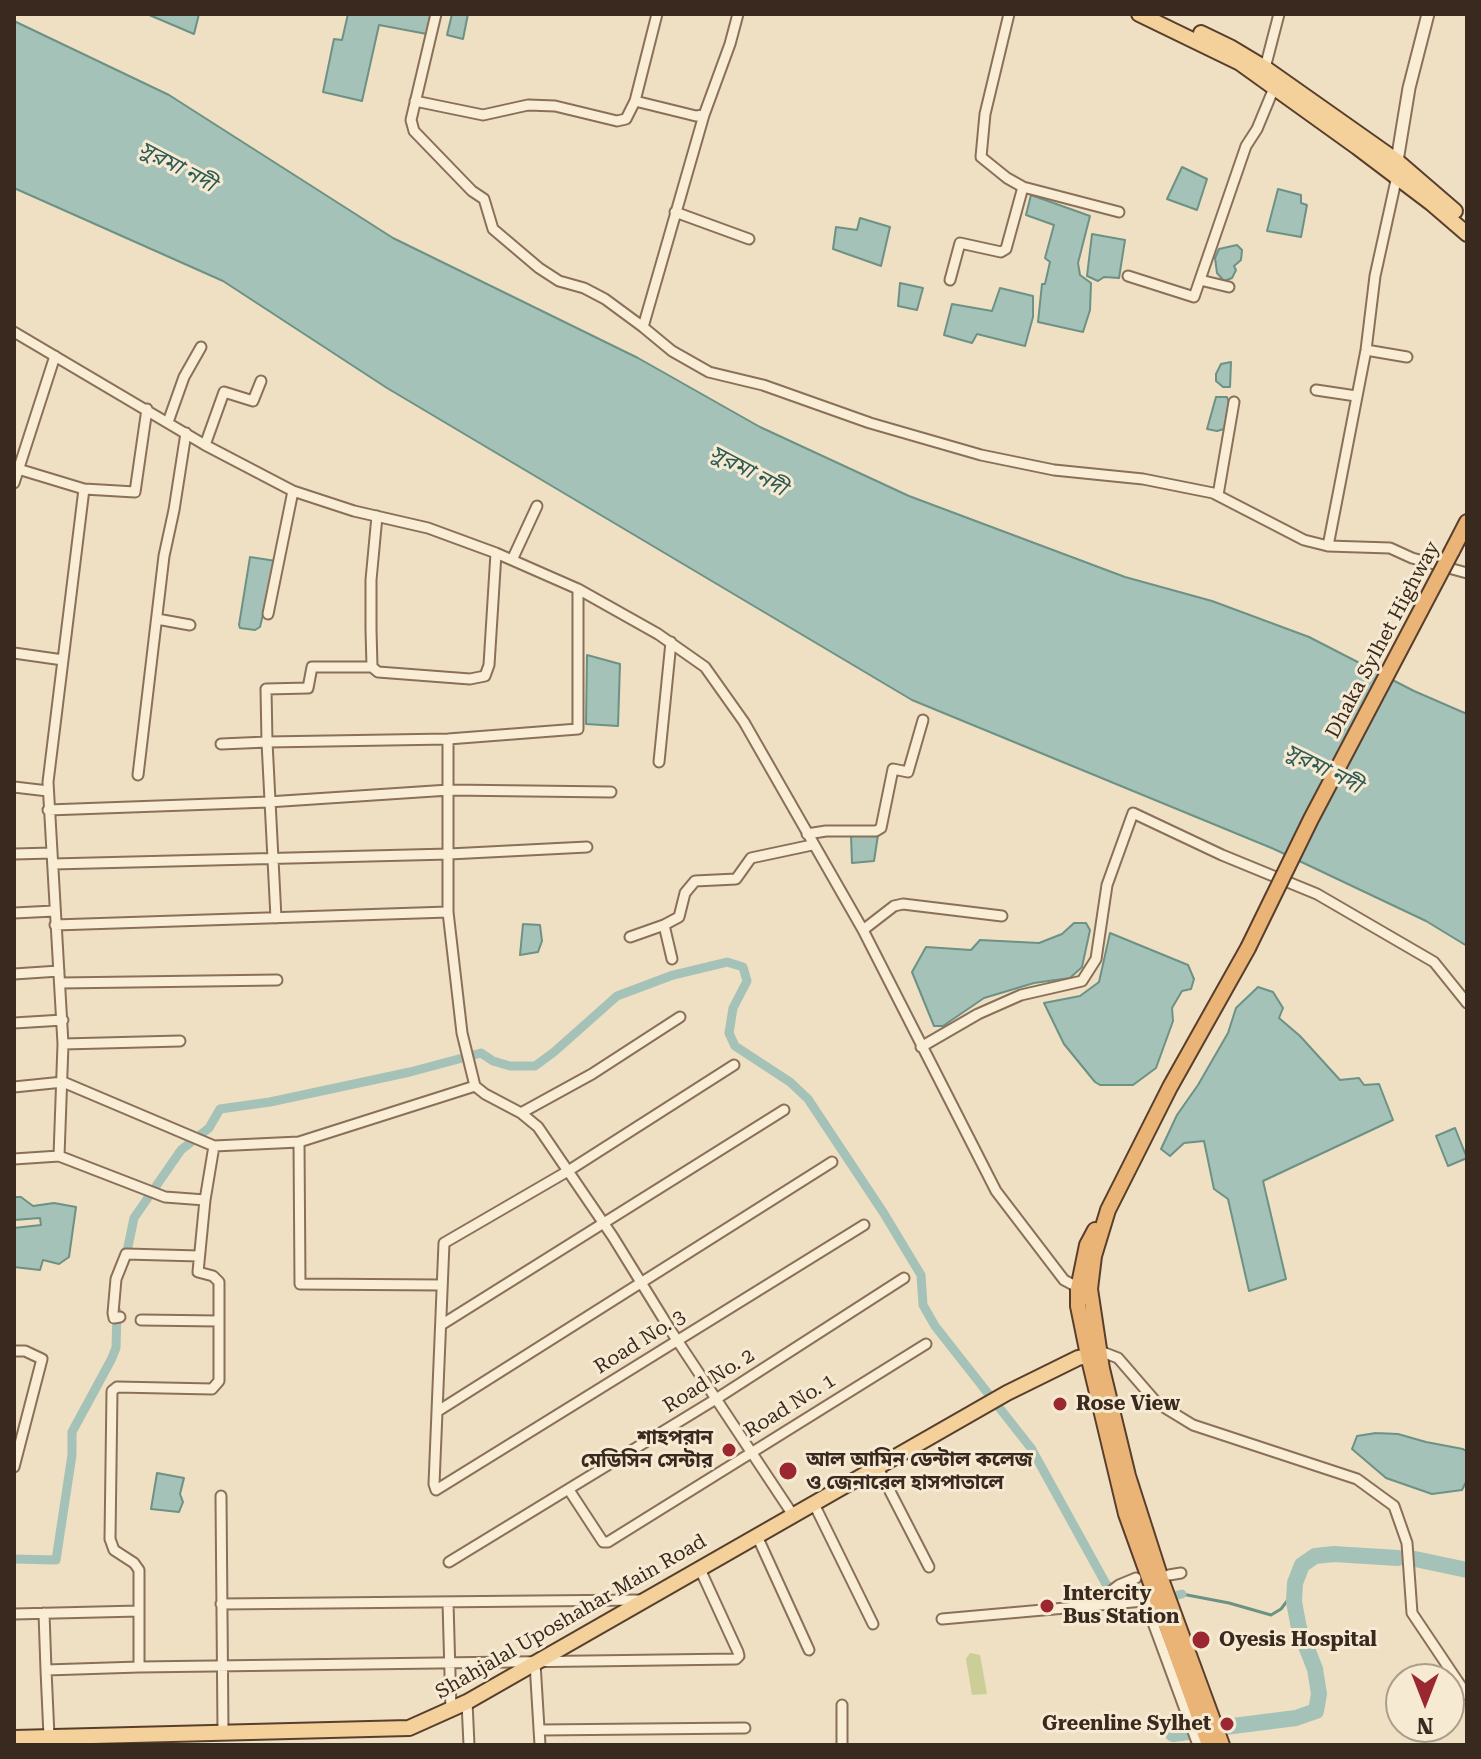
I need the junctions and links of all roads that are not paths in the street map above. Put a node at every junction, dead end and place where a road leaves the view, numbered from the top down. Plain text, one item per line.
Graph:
1 (436, 14) edge
2 (657, 14) edge
3 (738, 14) edge
4 (1009, 14) edge
5 (1139, 14) edge
6 (1161, 14) edge
7 (1279, 14) edge
8 (1428, 14) edge
9 (1265, 68) junction
10 (1274, 88) junction
11 (415, 101) junction
12 (635, 101) junction
13 (704, 115) junction
14 (1397, 161) junction
15 (1397, 177) junction
16 (1023, 187) junction
17 (675, 212) junction
18 (1119, 212) dead end
19 (1467, 222) edge
20 (1467, 234) edge
21 (749, 239) dead end
22 (1128, 276) dead end
23 (950, 280) dead end
24 (1200, 280) junction
25 (1229, 287) dead end
26 (643, 327) junction
27 (14, 332) edge
28 (201, 347) dead end
29 (1366, 350) junction
30 (55, 356) junction
31 (1407, 357) dead end
32 (261, 381) dead end
33 (1316, 390) dead end
34 (1356, 396) junction
35 (1234, 402) dead end
36 (147, 409) junction
37 (168, 422) junction
38 (186, 433) junction
39 (205, 445) junction
40 (18, 469) junction
41 (14, 483) edge
42 (84, 489) junction
43 (293, 491) junction
44 (1218, 495) junction
45 (537, 506) dead end
46 (377, 516) junction
47 (1467, 522) edge
48 (1328, 546) junction
49 (496, 553) junction
50 (512, 560) junction
51 (1467, 573) edge
52 (578, 589) junction
53 (268, 614) dead end
54 (157, 619) junction
55 (190, 625) dead end
56 (671, 642) junction
57 (14, 653) edge
58 (63, 660) junction
59 (372, 667) junction
60 (923, 720) dead end
61 (448, 739) junction
62 (267, 742) junction
63 (221, 744) dead end
64 (659, 762) dead end
65 (138, 775) dead end
66 (14, 787) edge
67 (449, 790) junction
68 (48, 791) junction
69 (611, 792) dead end
70 (268, 802) junction
71 (48, 810) junction
72 (807, 834) junction
73 (812, 845) junction
74 (587, 847) dead end
75 (14, 854) edge
76 (449, 854) junction
77 (272, 857) junction
78 (52, 858) junction
79 (54, 911) junction
80 (448, 912) junction
81 (14, 913) edge
82 (1002, 916) dead end
83 (276, 918) junction
84 (55, 925) junction
85 (664, 925) junction
86 (863, 930) junction
87 (630, 937) dead end
88 (672, 959) dead end
89 (59, 971) junction
90 (14, 974) edge
91 (277, 980) dead end
92 (60, 983) junction
93 (1467, 1003) edge
94 (680, 1017) dead end
95 (63, 1020) junction
96 (14, 1023) edge
97 (180, 1041) dead end
98 (63, 1044) junction
99 (921, 1047) junction
100 (734, 1065) dead end
101 (63, 1082) junction
102 (475, 1086) junction
103 (14, 1087) edge
104 (784, 1110) dead end
105 (521, 1113) junction
106 (299, 1142) junction
107 (214, 1146) junction
108 (59, 1156) junction
109 (14, 1159) edge
110 (832, 1162) dead end
111 (568, 1171) junction
112 (205, 1200) junction
113 (605, 1224) junction
114 (864, 1225) dead end
115 (199, 1256) junction
116 (904, 1278) dead end
117 (642, 1283) junction
118 (442, 1285) junction
119 (1084, 1289) junction
120 (117, 1317) dead end
121 (141, 1320) dead end
122 (219, 1321) junction
123 (441, 1325) junction
124 (677, 1339) junction
125 (926, 1344) dead end
126 (14, 1351) edge
127 (1094, 1354) junction
128 (716, 1399) junction
129 (438, 1411) junction
130 (751, 1451) junction
131 (14, 1467) edge
132 (878, 1468) junction
133 (569, 1490) junction
134 (221, 1496) dead end
135 (814, 1504) junction
136 (793, 1515) junction
137 (757, 1536) junction
138 (449, 1562) dead end
139 (699, 1567) junction
140 (929, 1567) dead end
141 (1181, 1573) dead end
142 (1169, 1575) dead end
143 (1136, 1578) dead end
144 (644, 1600) junction
145 (1150, 1600) junction
146 (448, 1602) junction
147 (221, 1604) junction
148 (139, 1611) junction
149 (44, 1613) junction
150 (1016, 1613) junction
151 (14, 1614) edge
152 (942, 1619) dead end
153 (873, 1624) dead end
154 (809, 1650) dead end
155 (535, 1663) junction
156 (450, 1664) junction
157 (222, 1666) junction
158 (139, 1667) junction
159 (46, 1670) junction
160 (1467, 1695) edge
161 (467, 1702) junction
162 (842, 1705) dead end
163 (451, 1710) junction
164 (745, 1728) dead end
165 (539, 1730) junction
166 (223, 1731) junction
167 (49, 1736) junction
168 (246, 1738) edge
169 (24, 1740) edge
170 (111, 1740) edge
171 (469, 1745) edge
172 (540, 1745) edge
173 (842, 1745) edge
174 (1198, 1745) edge
175 (1209, 1745) edge
176 (1222, 1745) edge

1 - 11 street
2 - 12 street
3 - 13 street
4 - 16 street
5 - 10 main road
6 - 9 main road
7 - 9 street
8 - 14 street
9 - 14 main road
10 - 15 main road
10 - 24 street
11 - 12 street
11 - 26 street
12 - 13 street
13 - 17 street
14 - 15 street
14 - 19 main road
15 - 20 main road
15 - 29 street
16 - 18 street
16 - 23 street
17 - 21 street
17 - 26 street
22 - 24 street
24 - 25 street
26 - 44 street
27 - 30 street
28 - 37 street
29 - 31 street
29 - 34 street
30 - 36 street
30 - 40 street
32 - 39 street
33 - 34 street
34 - 48 street
35 - 44 street
36 - 37 street
36 - 42 street
37 - 38 street
38 - 39 street
38 - 54 street
39 - 43 street
40 - 41 street
40 - 42 street
42 - 58 street
43 - 46 street
43 - 53 street
44 - 48 street
45 - 50 street
46 - 49 street
46 - 59 street
47 - 119 highway, Dhaka Sylhet Highway, bridge
48 - 51 street
49 - 50 street
49 - 59 street
50 - 52 street
52 - 56 street
52 - 61 street
54 - 55 street
54 - 65 street
56 - 64 street
56 - 72 street
57 - 58 street
58 - 68 street
59 - 62 street
60 - 72 street
61 - 62 street
61 - 67 street
62 - 63 street
62 - 70 street
66 - 68 street
67 - 69 street
67 - 70 street
67 - 76 street
68 - 71 street
70 - 71 street
70 - 77 street
71 - 78 street
72 - 73 street
73 - 85 street
73 - 86 street
74 - 76 street
75 - 78 street
76 - 77 street
76 - 80 street
77 - 78 street
77 - 83 street
78 - 79 street
79 - 81 street
79 - 84 street
80 - 83 street
80 - 102 street
82 - 86 street
83 - 84 street
84 - 89 street
85 - 87 street
85 - 88 street
86 - 99 street
89 - 90 street
89 - 92 street
91 - 92 street
92 - 95 street
93 - 99 street
94 - 105 street
95 - 96 street
95 - 98 street
97 - 98 street
98 - 101 street
99 - 119 street
100 - 111 street
101 - 103 street
101 - 107 street
101 - 108 street
102 - 105 street
102 - 106 street
104 - 113 street
105 - 111 street
106 - 107 street
106 - 118 street
107 - 112 street
108 - 109 street
108 - 112 street
110 - 117 street
111 - 113 street
111 - 118 street
112 - 115 street
113 - 117 street
113 - 123 street
114 - 124 street, Road No. 3
115 - 120 street
115 - 122 street
116 - 128 street, Road No. 2
117 - 124 street
117 - 129 street
118 - 123 street
119 - 127 highway, Dhaka Sylhet Highway
121 - 122 street
122 - 148 street
123 - 129 street
124 - 128 street
124 - 129 street, Road No. 3
125 - 130 street, Road No. 1
126 - 131 street
127 - 132 main road, Shahjalal Uposhahar Main Road
127 - 145 highway
127 - 160 street
127 - 176 highway
128 - 130 street
128 - 133 street, Road No. 2
130 - 133 street, Road No. 1
130 - 136 street
132 - 135 main road, Shahjalal Uposhahar Main Road
132 - 140 street
133 - 138 street, Road No. 2
134 - 147 street
135 - 136 main road, Shahjalal Uposhahar Main Road
135 - 153 street
136 - 137 main road, Shahjalal Uposhahar Main Road
137 - 139 main road, Shahjalal Uposhahar Main Road
137 - 154 street
139 - 144 main road, Shahjalal Uposhahar Main Road
139 - 155 street
141 - 142 street
143 - 150 street
144 - 146 street
144 - 155 main road, Shahjalal Uposhahar Main Road
145 - 150 street
145 - 174 street
145 - 175 highway
146 - 147 street
146 - 156 street
147 - 157 street
148 - 149 street
148 - 158 street
149 - 151 street
149 - 159 street
150 - 152 street
155 - 156 street
155 - 161 main road, Shahjalal Uposhahar Main Road
155 - 165 street
156 - 157 street
156 - 163 street
157 - 158 street
157 - 166 street
158 - 159 street
159 - 167 street
161 - 163 main road, Shahjalal Uposhahar Main Road
161 - 171 street
162 - 173 street
163 - 168 main road, Shahjalal Uposhahar Main Road
164 - 165 street
165 - 172 street
166 - 168 main road, Shahjalal Uposhahar Main Road
166 - 170 main road, Shahjalal Uposhahar Main Road
167 - 169 main road, Shahjalal Uposhahar Main Road
167 - 170 main road, Shahjalal Uposhahar Main Road

